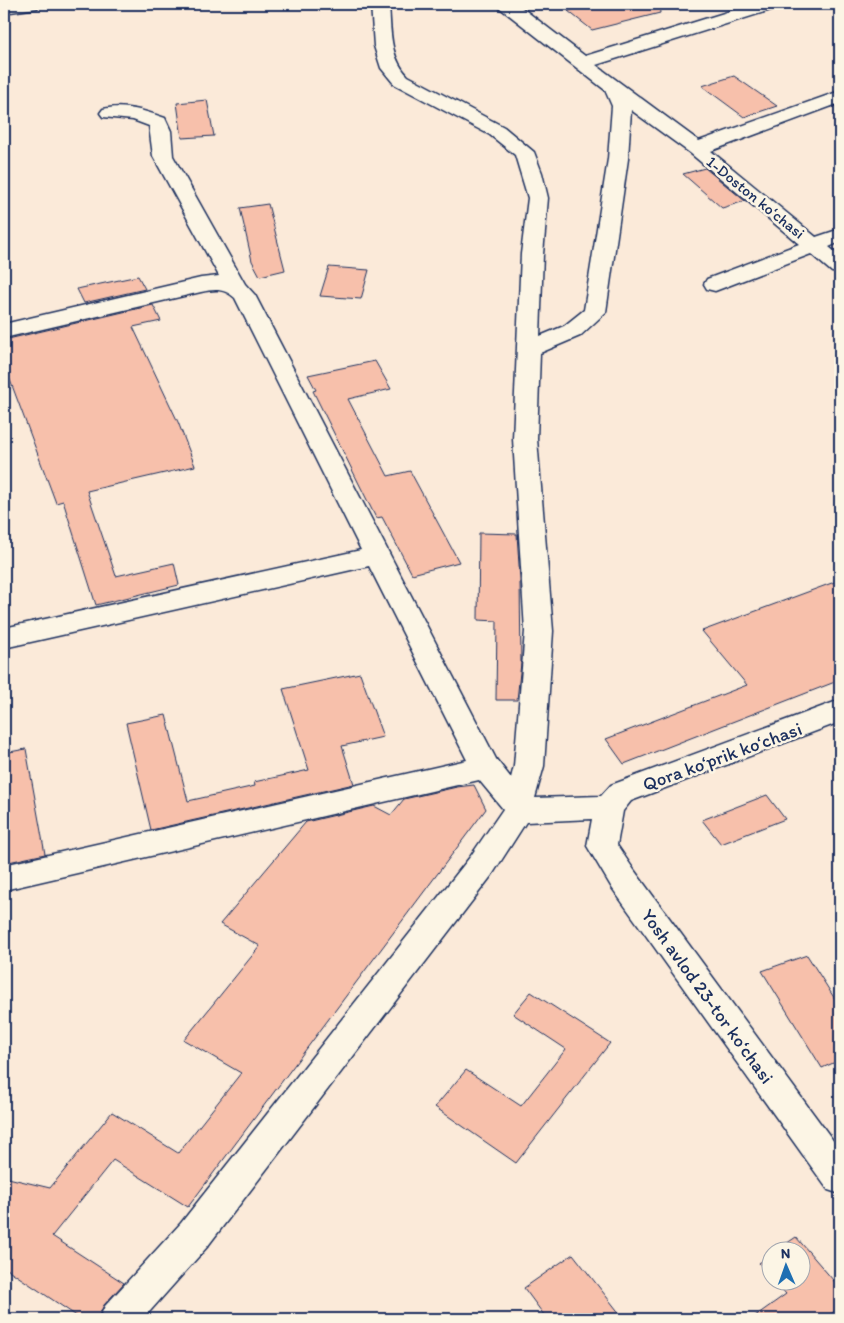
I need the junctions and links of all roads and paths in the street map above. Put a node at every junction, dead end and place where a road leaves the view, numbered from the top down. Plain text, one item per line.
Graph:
1 (30, 4) edge
2 (380, 4) edge
3 (506, 4) edge
4 (771, 4) edge
5 (4, 8) edge
6 (583, 63) junction
7 (613, 87) junction
8 (840, 97) edge
9 (110, 113) dead end
10 (697, 149) junction
11 (840, 235) edge
12 (814, 245) junction
13 (840, 267) edge
14 (234, 284) junction
15 (715, 284) dead end
16 (4, 332) edge
17 (528, 350) junction
18 (377, 555) junction
19 (4, 638) edge
20 (840, 712) edge
21 (485, 767) junction
22 (517, 808) junction
23 (597, 808) junction
24 (4, 878) edge
25 (840, 1178) edge
26 (118, 1319) edge

1 - 5 street
2 - 17 street
3 - 6 street, 1-Doston koʻchasi
4 - 6 street
6 - 7 street, 1-Doston koʻchasi
7 - 10 street, 1-Doston koʻchasi
7 - 17 street
8 - 10 street, 1-Doston koʻchasi
9 - 14 street
10 - 12 street, 1-Doston koʻchasi
11 - 12 street, 1-Doston koʻchasi
12 - 13 street, 1-Doston koʻchasi
12 - 15 street, 1-Doston koʻchasi
14 - 16 street
14 - 18 street
17 - 22 street
18 - 19 street
18 - 21 street
20 - 23 street, Qora koʻprik koʻchasi
21 - 22 street
21 - 24 street
22 - 23 street
22 - 26 street
23 - 25 street, Yosh avlod 23-tor koʻchasi

